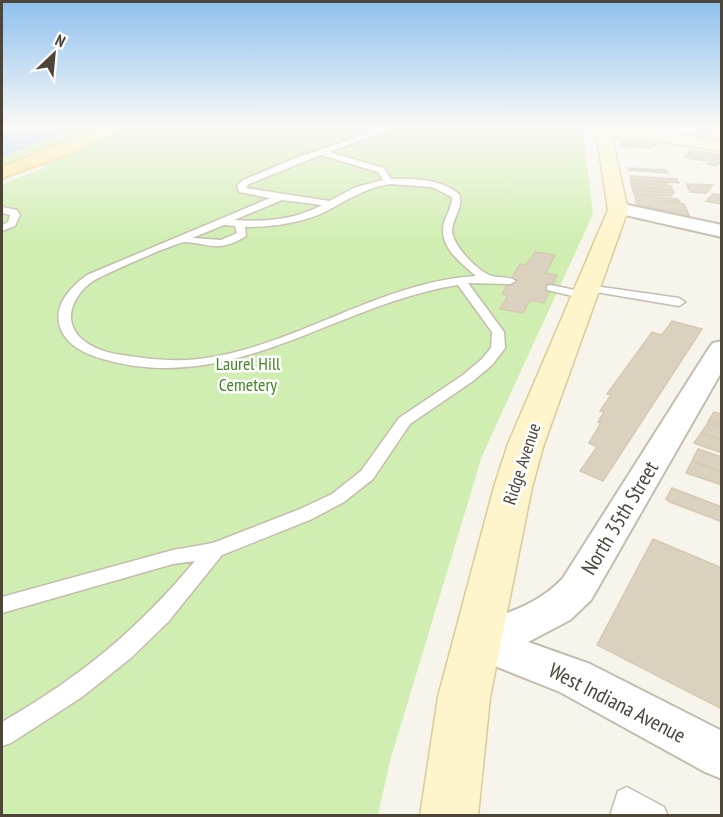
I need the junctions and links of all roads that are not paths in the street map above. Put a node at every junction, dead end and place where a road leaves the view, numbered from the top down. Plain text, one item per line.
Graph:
1 (25, 164) edge
2 (290, 164) edge
3 (361, 164) edge
4 (609, 164) edge
5 (2, 173) edge
6 (387, 180) junction
7 (279, 198) junction
8 (332, 204) junction
9 (618, 208) junction
10 (2, 210) edge
11 (222, 222) junction
12 (239, 224) junction
13 (7, 229) edge
14 (722, 231) edge
15 (184, 239) junction
16 (485, 277) junction
17 (461, 281) junction
18 (510, 281) dead end
19 (550, 288) dead end
20 (586, 291) junction
21 (678, 302) dead end
22 (722, 348) edge
23 (215, 550) junction
24 (2, 605) edge
25 (477, 641) junction
26 (2, 735) edge
27 (722, 756) edge
28 (449, 816) edge
29 (623, 816) edge
30 (655, 816) edge

1 - 5 main road
2 - 7 lane
3 - 6 lane
4 - 9 main road
6 - 8 lane
6 - 16 lane
7 - 8 lane
7 - 11 lane
8 - 12 lane
9 - 14 street
9 - 20 main road, Ridge Avenue
10 - 13 lane
11 - 12 lane
11 - 15 lane
12 - 15 lane
15 - 17 lane
16 - 17 lane
16 - 18 lane
17 - 23 lane
19 - 20 lane
20 - 21 lane
20 - 25 main road, Ridge Avenue
22 - 25 street, North 35th Street
23 - 24 lane
23 - 26 lane
25 - 27 street, West Indiana Avenue
25 - 28 main road, Ridge Avenue
29 - 30 lane

